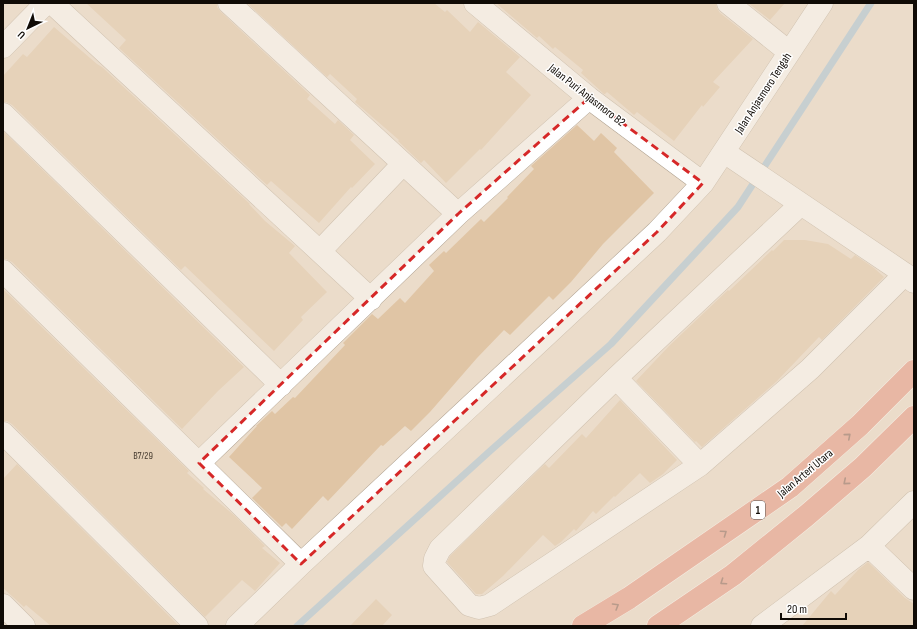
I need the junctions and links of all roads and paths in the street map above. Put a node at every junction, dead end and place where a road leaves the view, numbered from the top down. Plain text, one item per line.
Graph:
1 (46, 3) edge
2 (52, 3) edge
3 (229, 3) edge
4 (475, 3) edge
5 (728, 3) edge
6 (822, 3) edge
7 (3, 47) edge
8 (789, 52) junction
9 (589, 98) junction
10 (3, 114) edge
11 (732, 157) junction
12 (403, 164) junction
13 (703, 183) junction
14 (794, 199) junction
15 (458, 214) junction
16 (320, 252) junction
17 (3, 271) edge
18 (909, 278) edge
19 (372, 299) junction
20 (914, 371) edge
21 (616, 378) junction
22 (281, 386) junction
23 (914, 417) edge
24 (3, 433) edge
25 (199, 463) junction
26 (700, 465) junction
27 (914, 502) edge
28 (868, 546) junction
29 (301, 564) junction
30 (914, 589) edge
31 (3, 605) edge
32 (769, 624) edge
33 (24, 626) edge
34 (197, 626) edge
35 (237, 626) edge
36 (583, 626) edge
37 (658, 626) edge

1 - 7 street
2 - 16 street
3 - 12 street
4 - 9 street, Jalan Puri Anjasmoro B2
5 - 8 street
6 - 8 street, Jalan Anjasmoro Tengah
8 - 11 street, Jalan Anjasmoro Tengah
9 - 13 street, Jalan Puri Anjasmoro B2
9 - 15 street
10 - 22 street
11 - 13 street, Jalan Anjasmoro Tengah
11 - 14 street
12 - 15 street
12 - 16 street
13 - 29 street, Jalan Anjasmoro Tengah
14 - 18 street
14 - 21 street
15 - 19 street
16 - 19 street
17 - 25 street
18 - 26 street
19 - 22 street
36 -> 20 highway, Jalan Arteri Utara / 1
21 - 26 street
21 - 26 street
22 - 25 street
23 -> 37 highway
24 - 34 street
25 - 29 street
27 - 28 street
28 - 30 street
28 - 32 street
29 - 35 street, Jalan Anjasmoro Tengah
31 - 33 street

